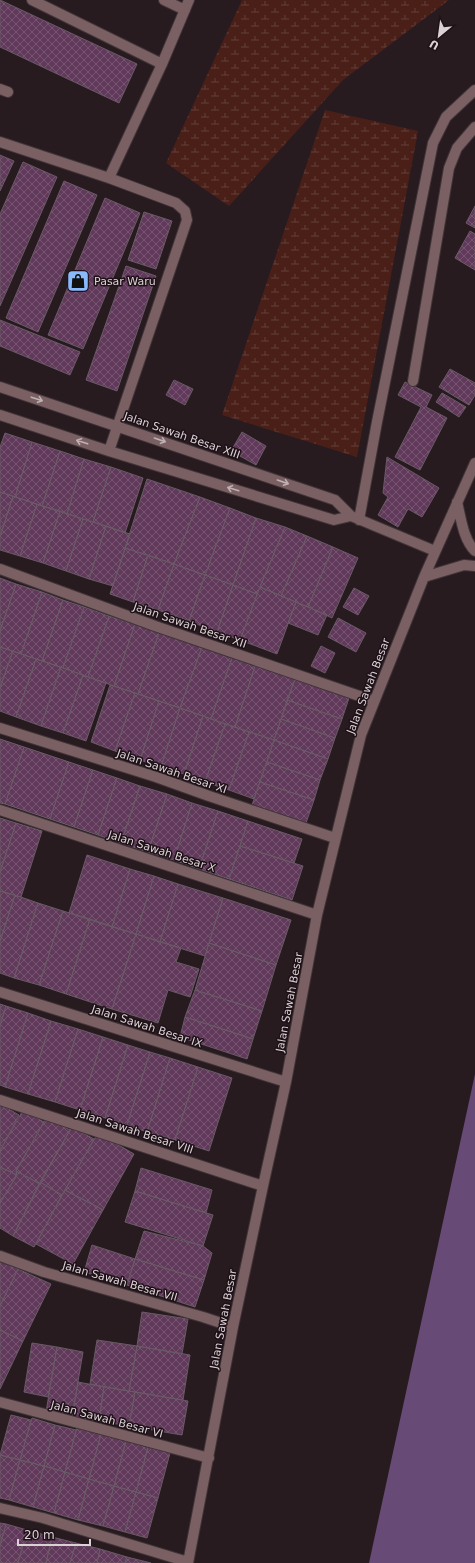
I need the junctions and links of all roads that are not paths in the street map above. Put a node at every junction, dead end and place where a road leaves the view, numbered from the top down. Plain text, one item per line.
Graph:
1 (32, 0) edge
2 (164, 0) edge
3 (189, 0) edge
4 (185, 10) junction
5 (162, 64) junction
6 (475, 90) edge
7 (475, 127) edge
8 (0, 142) edge
9 (109, 178) junction
10 (413, 381) dead end
11 (0, 387) edge
12 (0, 415) edge
13 (118, 426) junction
14 (109, 451) junction
15 (475, 464) edge
16 (457, 502) junction
17 (355, 518) junction
18 (435, 551) junction
19 (475, 551) edge
20 (475, 566) edge
21 (0, 569) edge
22 (424, 577) junction
23 (374, 700) junction
24 (0, 728) edge
25 (0, 810) edge
26 (335, 838) junction
27 (317, 915) junction
28 (0, 992) edge
29 (286, 1082) junction
30 (0, 1100) edge
31 (263, 1186) junction
32 (0, 1256) edge
33 (233, 1327) junction
34 (0, 1402) edge
35 (209, 1458) junction
36 (0, 1508) edge
37 (188, 1562) edge

1 - 5 street
2 - 4 street
3 - 4 street
4 - 5 street
5 - 9 street
6 - 17 street
7 - 10 street
8 - 9 street
9 - 13 street
11 -> 13 street, Jalan Sawah Besar XIII
14 -> 12 street
13 - 14 street
13 -> 17 street, Jalan Sawah Besar XIII
17 -> 14 street
15 - 16 street, Jalan Sawah Besar
16 - 18 street, Jalan Sawah Besar
16 - 19 street
17 - 18 street, Jalan Sawah Besar XIII
18 - 22 street, Jalan Sawah Besar
20 - 22 street
21 - 23 street, Jalan Sawah Besar XII
22 - 23 street, Jalan Sawah Besar
23 - 26 street, Jalan Sawah Besar
24 - 26 street, Jalan Sawah Besar XI
25 - 27 street, Jalan Sawah Besar X
26 - 27 street, Jalan Sawah Besar
27 - 29 street, Jalan Sawah Besar
28 - 29 street, Jalan Sawah Besar IX
29 - 31 street, Jalan Sawah Besar
30 - 31 street, Jalan Sawah Besar VIII
31 - 33 street, Jalan Sawah Besar
32 - 33 street, Jalan Sawah Besar VII
33 - 35 street, Jalan Sawah Besar
34 - 35 street, Jalan Sawah Besar VI
35 - 37 street, Jalan Sawah Besar
36 - 37 street

